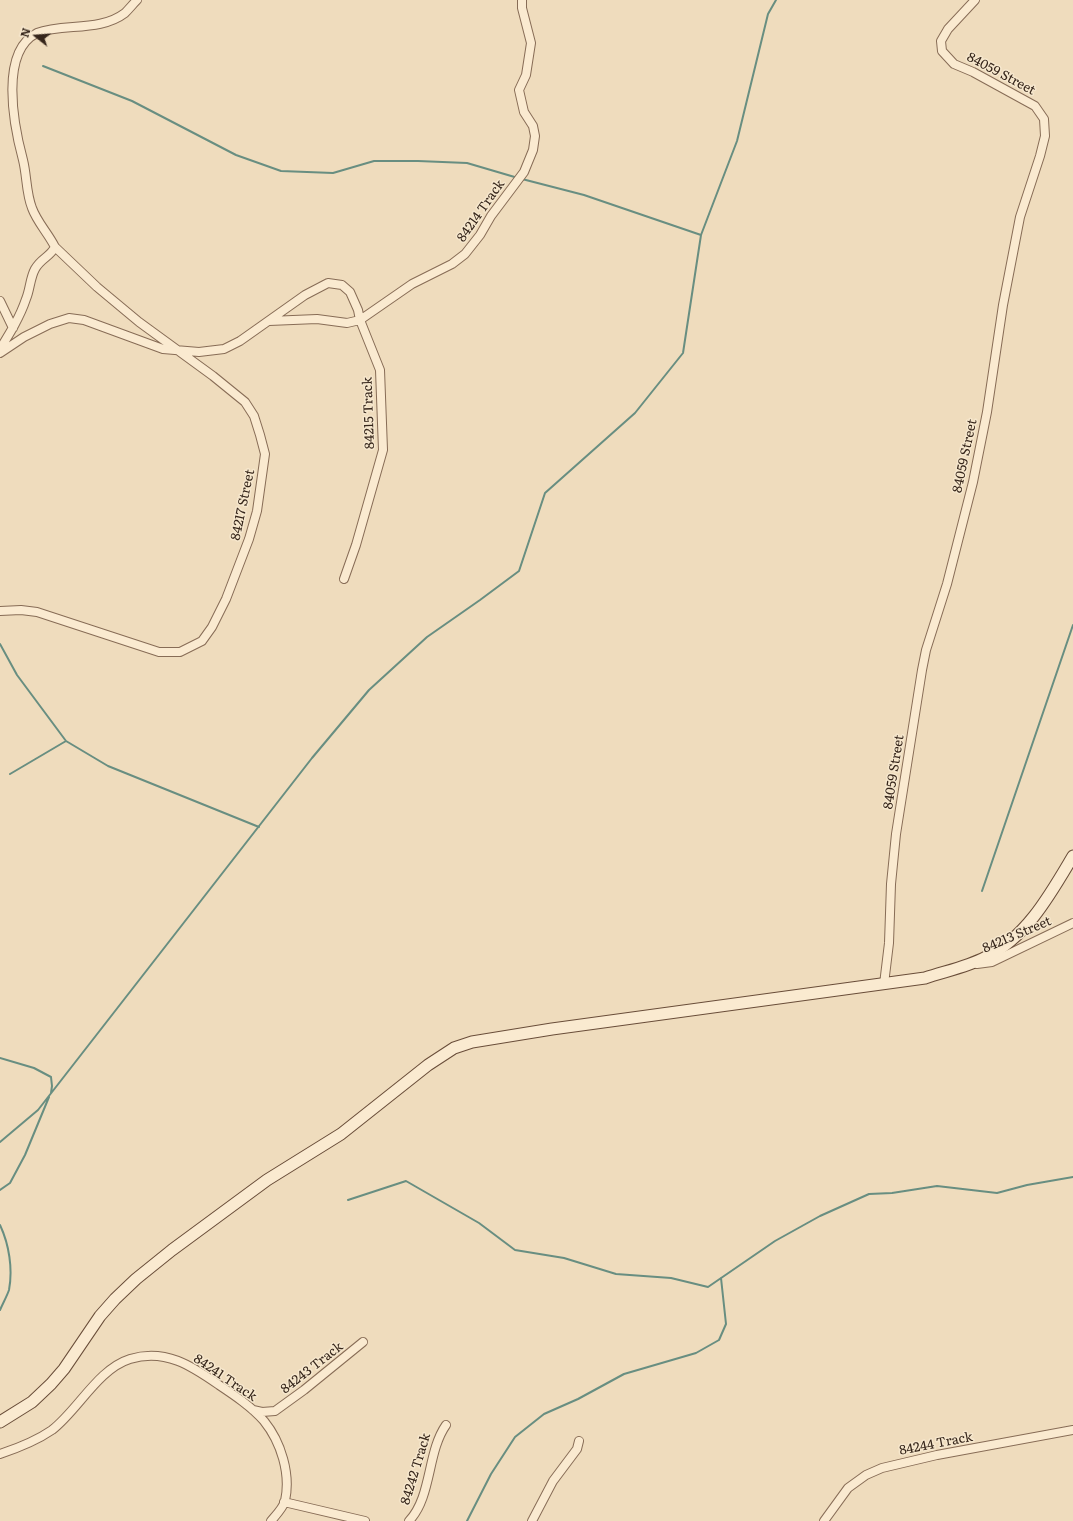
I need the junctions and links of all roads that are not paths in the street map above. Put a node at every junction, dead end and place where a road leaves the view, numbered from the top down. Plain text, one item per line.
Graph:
1 (137, 0) edge
2 (522, 0) edge
3 (975, 0) edge
4 (55, 247) junction
5 (0, 301) edge
6 (360, 320) junction
7 (269, 321) junction
8 (13, 328) junction
9 (0, 349) edge
10 (180, 352) junction
11 (0, 353) edge
12 (344, 580) dead end
13 (0, 611) edge
14 (1073, 856) edge
15 (1073, 923) edge
16 (970, 964) junction
17 (884, 984) junction
18 (364, 1342) dead end
19 (251, 1409) junction
20 (0, 1422) edge
21 (446, 1425) dead end
22 (1073, 1430) edge
23 (579, 1441) dead end
24 (0, 1454) edge
25 (284, 1502) junction
26 (271, 1521) edge
27 (365, 1521) edge
28 (409, 1521) edge
29 (532, 1521) edge
30 (824, 1521) edge

1 - 4 street, 84217 Street
2 - 6 street, 84214 Track
3 - 17 street, 84059 Street
4 - 8 street
4 - 10 street, 84217 Street
5 - 8 street
6 - 7 street, 84214 Track
6 - 7 street, 84215 Track
6 - 12 street, 84215 Track
7 - 10 street, 84215 Track
8 - 9 street
10 - 11 street
10 - 13 street, 84217 Street
14 - 16 street
15 - 16 street, 84213 Street
16 - 17 street
17 - 20 street
18 - 19 street, 84243 Track
19 - 24 street, 84241 Track
19 - 25 street, 84241 Track
21 - 28 street, 84242 Track
22 - 30 street, 84244 Track
23 - 29 street
25 - 26 street
25 - 27 street

